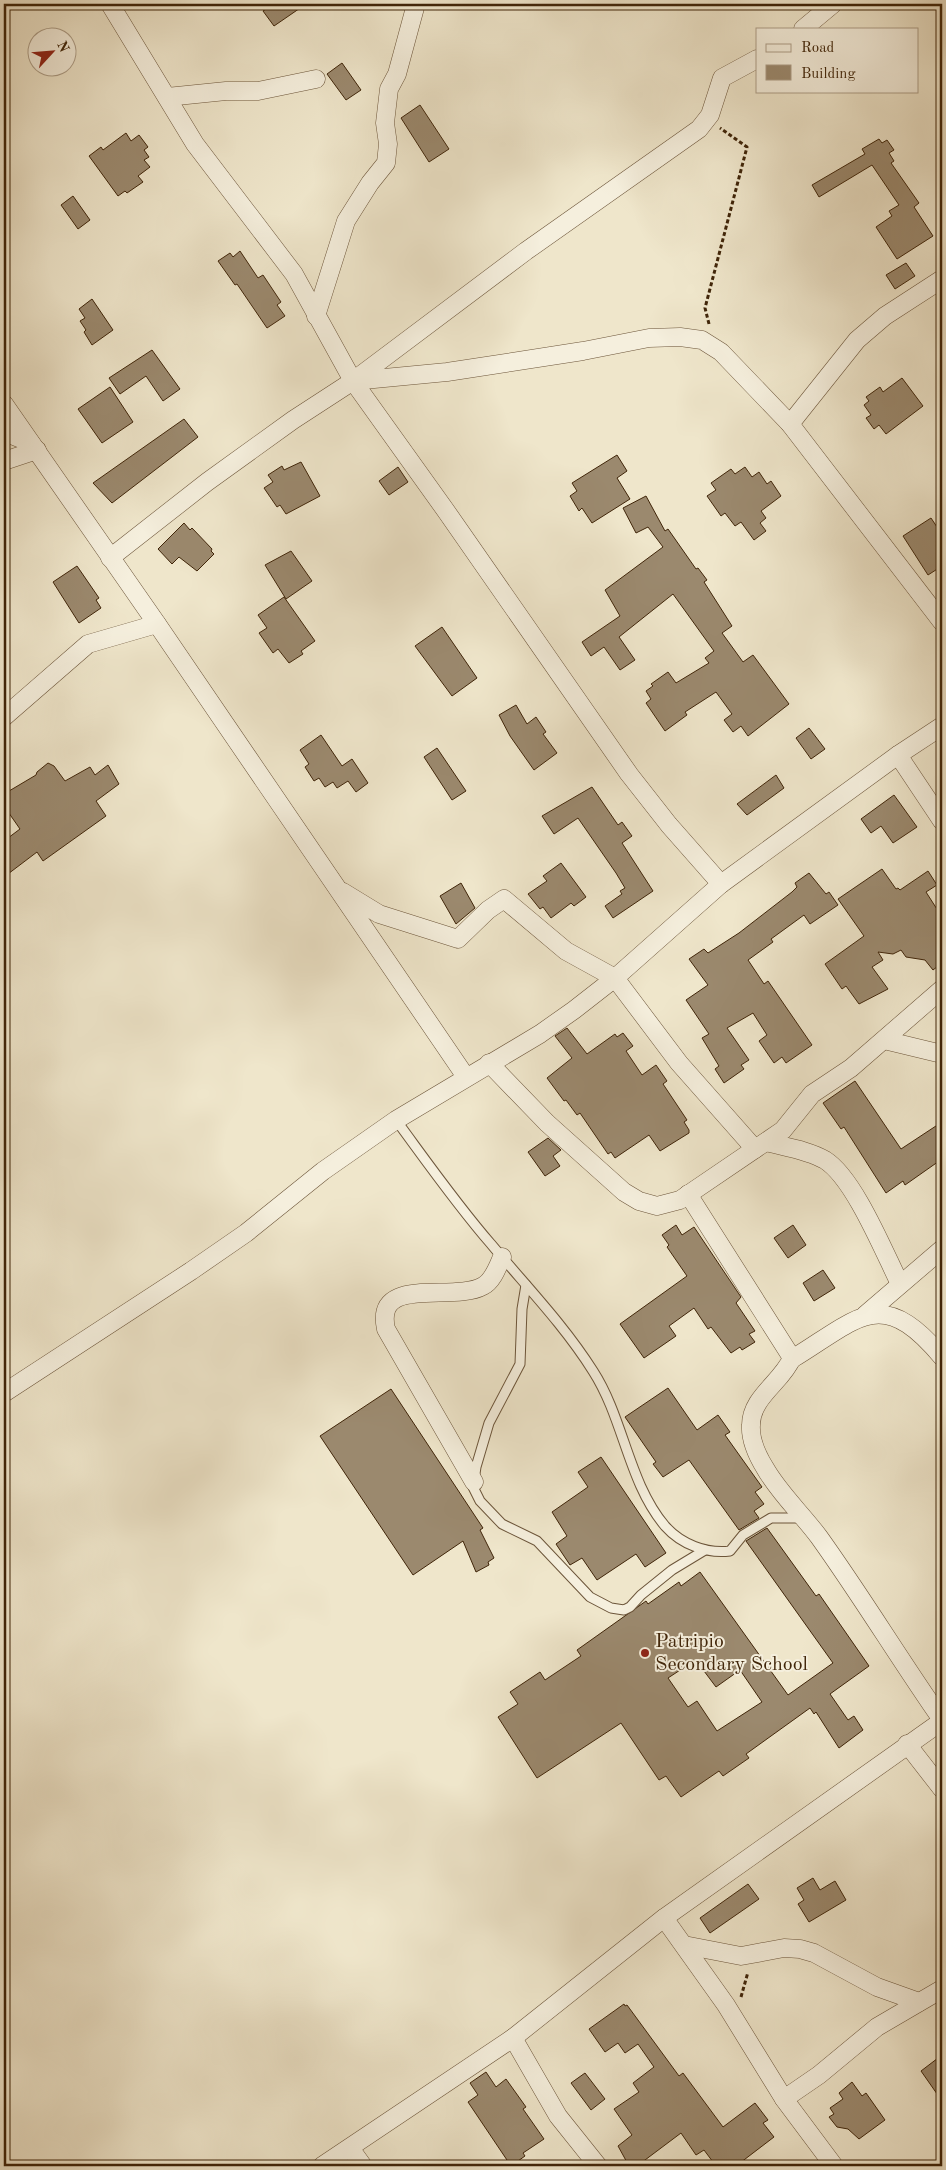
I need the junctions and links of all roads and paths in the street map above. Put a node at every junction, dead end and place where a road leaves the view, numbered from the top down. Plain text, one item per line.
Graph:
1 (110, 4) edge
2 (416, 4) edge
3 (834, 4) edge
4 (804, 28) edge
5 (756, 60) edge
6 (316, 79) dead end
7 (167, 97) junction
8 (708, 120) junction
9 (942, 279) edge
10 (316, 316) junction
11 (714, 346) junction
12 (353, 381) junction
13 (4, 404) edge
14 (790, 424) junction
15 (4, 432) edge
16 (34, 447) junction
17 (4, 461) edge
18 (110, 558) junction
19 (942, 622) edge
20 (157, 624) junction
21 (4, 717) edge
22 (942, 726) edge
23 (898, 755) junction
24 (942, 821) edge
25 (721, 884) junction
26 (337, 888) junction
27 (614, 978) junction
28 (942, 989) edge
29 (884, 1040) junction
30 (942, 1054) edge
31 (490, 1063) junction
32 (466, 1077) junction
33 (396, 1120) junction
34 (760, 1146) junction
35 (688, 1194) junction
36 (942, 1249) edge
37 (502, 1257) junction
38 (900, 1284) junction
39 (526, 1285) junction
40 (865, 1315) junction
41 (942, 1357) edge
42 (792, 1359) junction
43 (4, 1393) edge
44 (474, 1482) junction
45 (804, 1518) junction
46 (705, 1550) junction
47 (942, 1720) edge
48 (907, 1744) junction
49 (942, 1789) edge
50 (664, 1918) junction
51 (684, 1946) junction
52 (754, 1954) junction
53 (942, 1989) edge
54 (919, 2002) junction
55 (736, 2021) junction
56 (513, 2038) junction
57 (784, 2099) junction
58 (350, 2148) junction
59 (322, 2166) edge
60 (363, 2166) edge
61 (598, 2166) edge
62 (834, 2166) edge

1 - 7 street
2 - 10 street
3 - 4 street
5 - 8 street
6 - 7 street
7 - 10 street
8 - 11 path
8 - 12 street
9 - 14 street
10 - 12 street
11 - 12 street
11 - 14 street
12 - 18 street
12 - 25 street
13 - 16 street
14 - 19 street
15 - 16 street
16 - 17 street
16 - 18 street
18 - 20 street
20 - 21 street
20 - 26 street
22 - 23 street
23 - 24 street
23 - 25 street
25 - 27 street
26 - 27 street
26 - 32 street
27 - 31 street
27 - 34 street
28 - 29 street
29 - 30 street
29 - 34 street
31 - 32 street
31 - 35 street
32 - 33 street
33 - 37 lane
33 - 43 street
34 - 35 street
34 - 38 street
35 - 42 street
36 - 38 street
37 - 39 lane
37 - 44 street
38 - 40 street
39 - 44 lane
39 - 46 lane
40 - 41 street
40 - 42 street
42 - 45 street
44 - 46 lane
45 - 46 lane
45 - 47 street
47 - 48 street
48 - 49 street
48 - 50 street
50 - 51 street
50 - 56 street
51 - 52 street
51 - 55 street
52 - 54 street
52 - 55 path
53 - 54 street
54 - 57 street
55 - 57 street
56 - 58 street
56 - 61 street
57 - 62 street
58 - 59 street
58 - 60 street

